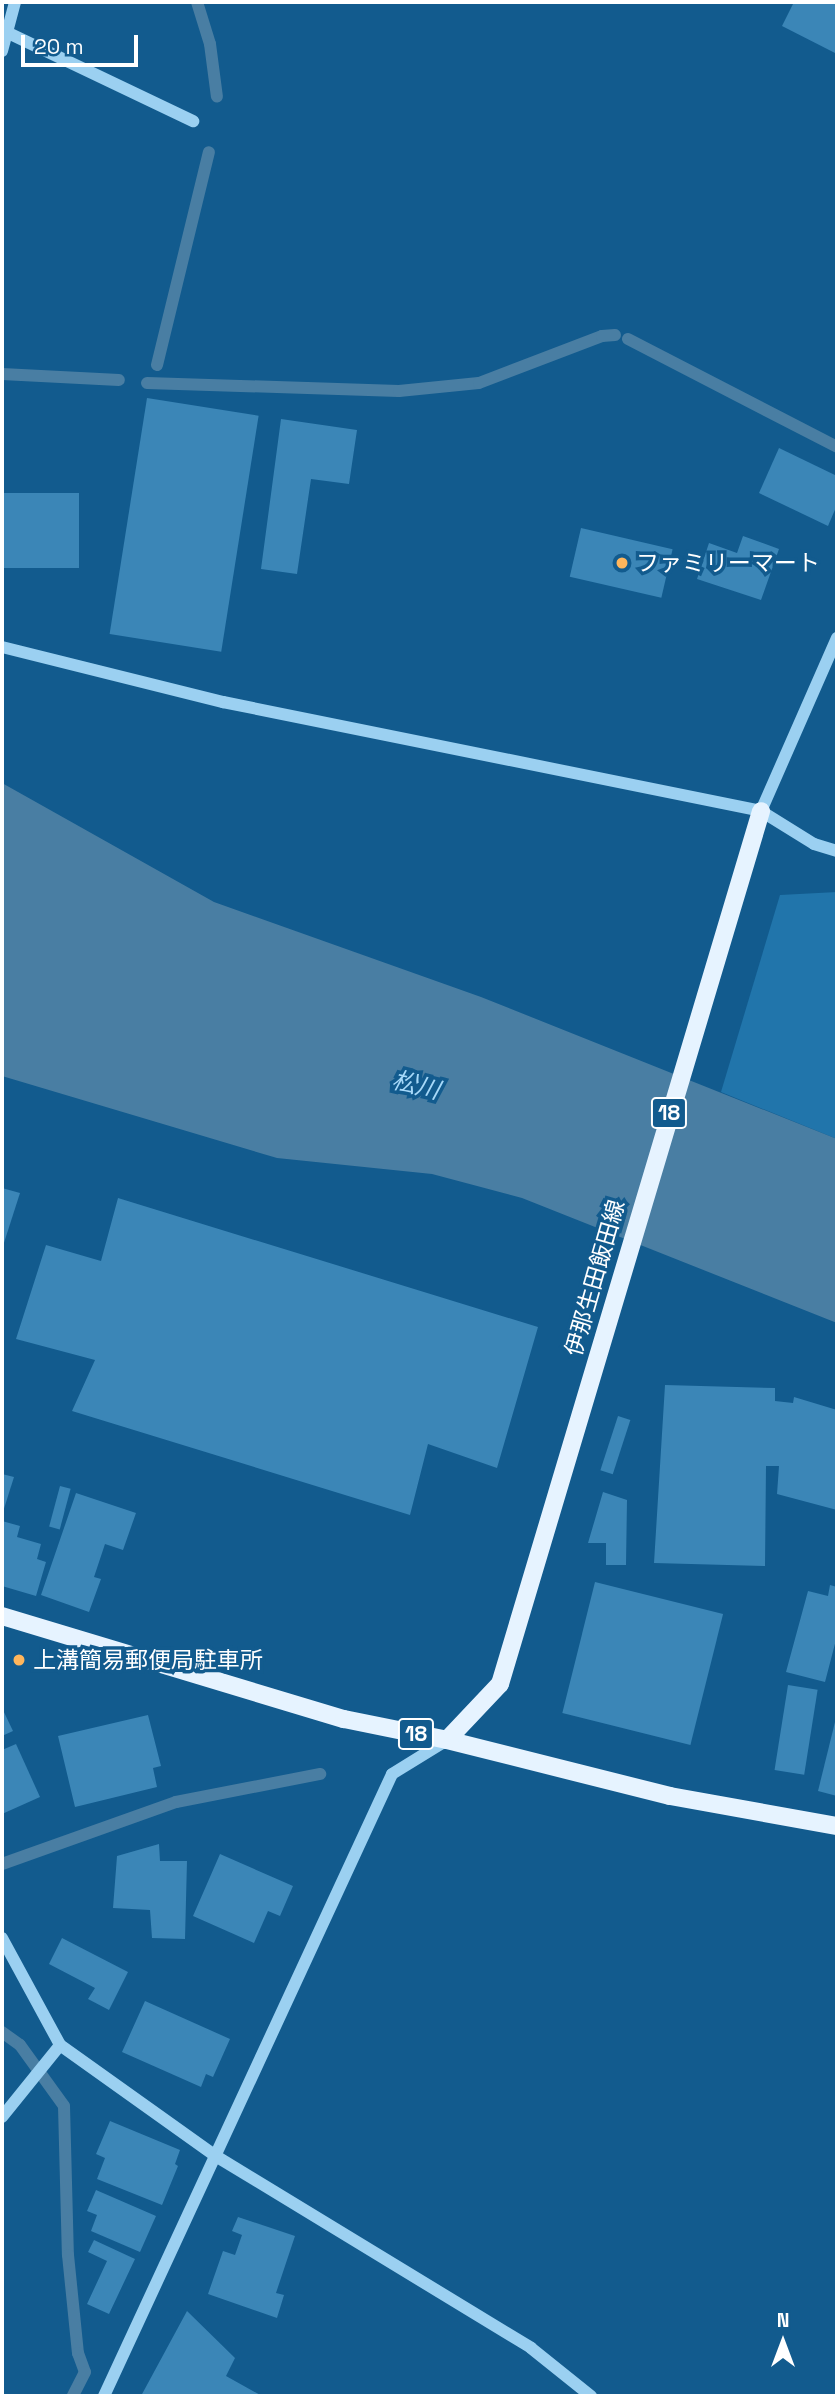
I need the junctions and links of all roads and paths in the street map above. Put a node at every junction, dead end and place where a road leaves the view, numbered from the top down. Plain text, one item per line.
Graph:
1 (15, 2) edge
2 (4, 31) edge
3 (2, 51) edge
4 (192, 121) dead end
5 (837, 638) edge
6 (2, 647) edge
7 (761, 811) junction
8 (837, 851) edge
9 (2, 1616) edge
10 (447, 1740) junction
11 (837, 1826) edge
12 (2, 1938) edge
13 (60, 2045) junction
14 (2, 2117) edge
15 (214, 2155) junction
16 (104, 2396) edge
17 (591, 2396) edge

1 - 2 street
2 - 3 street
2 - 4 street
5 - 7 street
6 - 7 street
7 - 8 street
7 - 10 main road, 伊那生田飯田線 / 18
9 - 10 main road, 18
10 - 11 main road, 18
10 - 15 street
12 - 13 street
13 - 14 street
13 - 15 street
15 - 16 street
15 - 17 street

